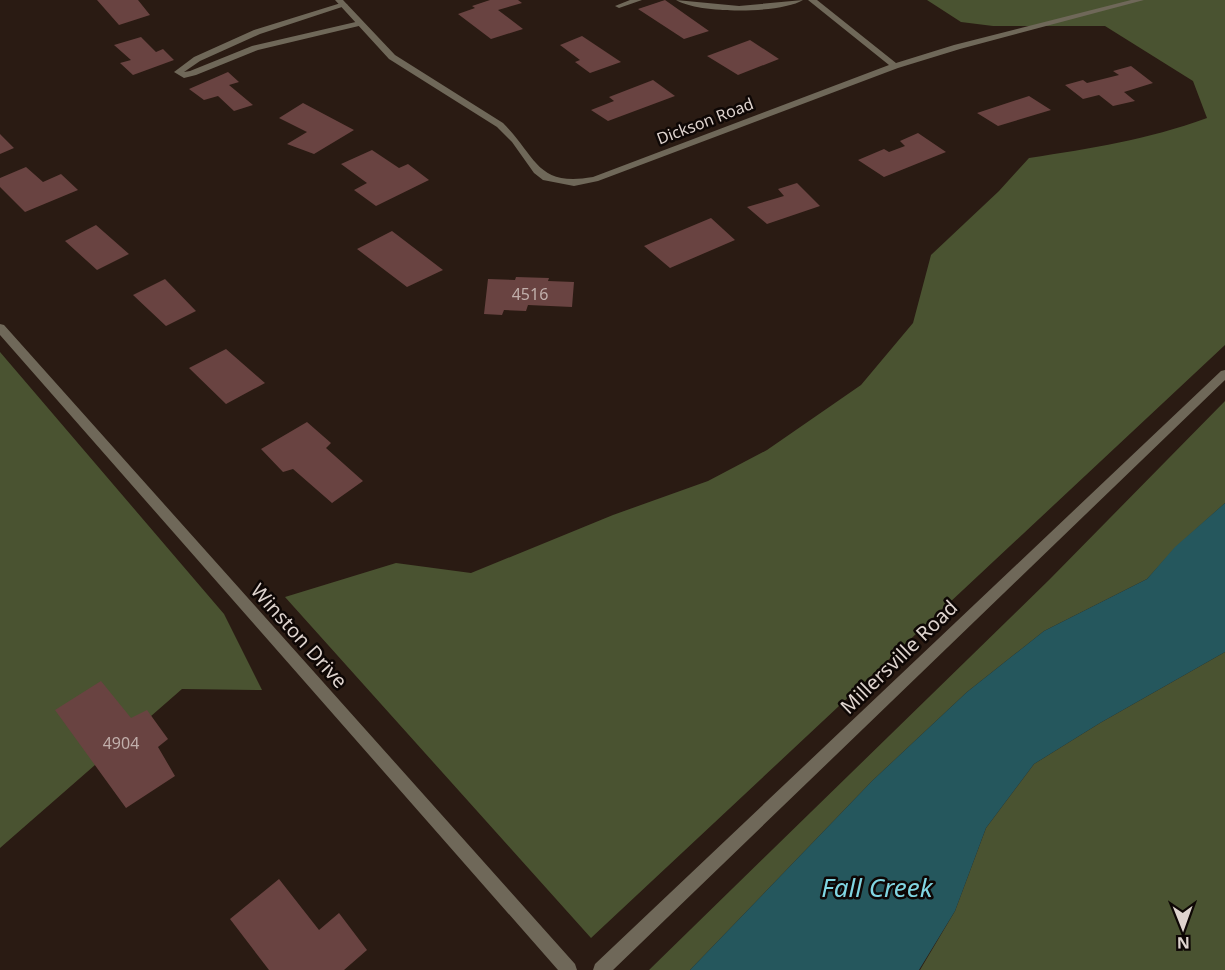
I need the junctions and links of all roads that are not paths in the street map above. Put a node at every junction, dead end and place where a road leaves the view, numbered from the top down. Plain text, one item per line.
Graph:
1 (638, 0) edge
2 (680, 0) edge
3 (800, 0) edge
4 (812, 0) edge
5 (1140, 0) edge
6 (341, 3) edge
7 (619, 6) dead end
8 (360, 23) junction
9 (895, 66) junction
10 (0, 328) edge
11 (1225, 374) edge
12 (569, 970) edge
13 (601, 970) edge

1 - 7 street
2 - 3 street
4 - 9 street
5 - 9 street, Dickson Road
6 - 8 street, Dickson Road
6 - 8 street
8 - 9 street, Dickson Road
10 - 12 street, Winston Drive
11 - 13 street, Millersville Road

